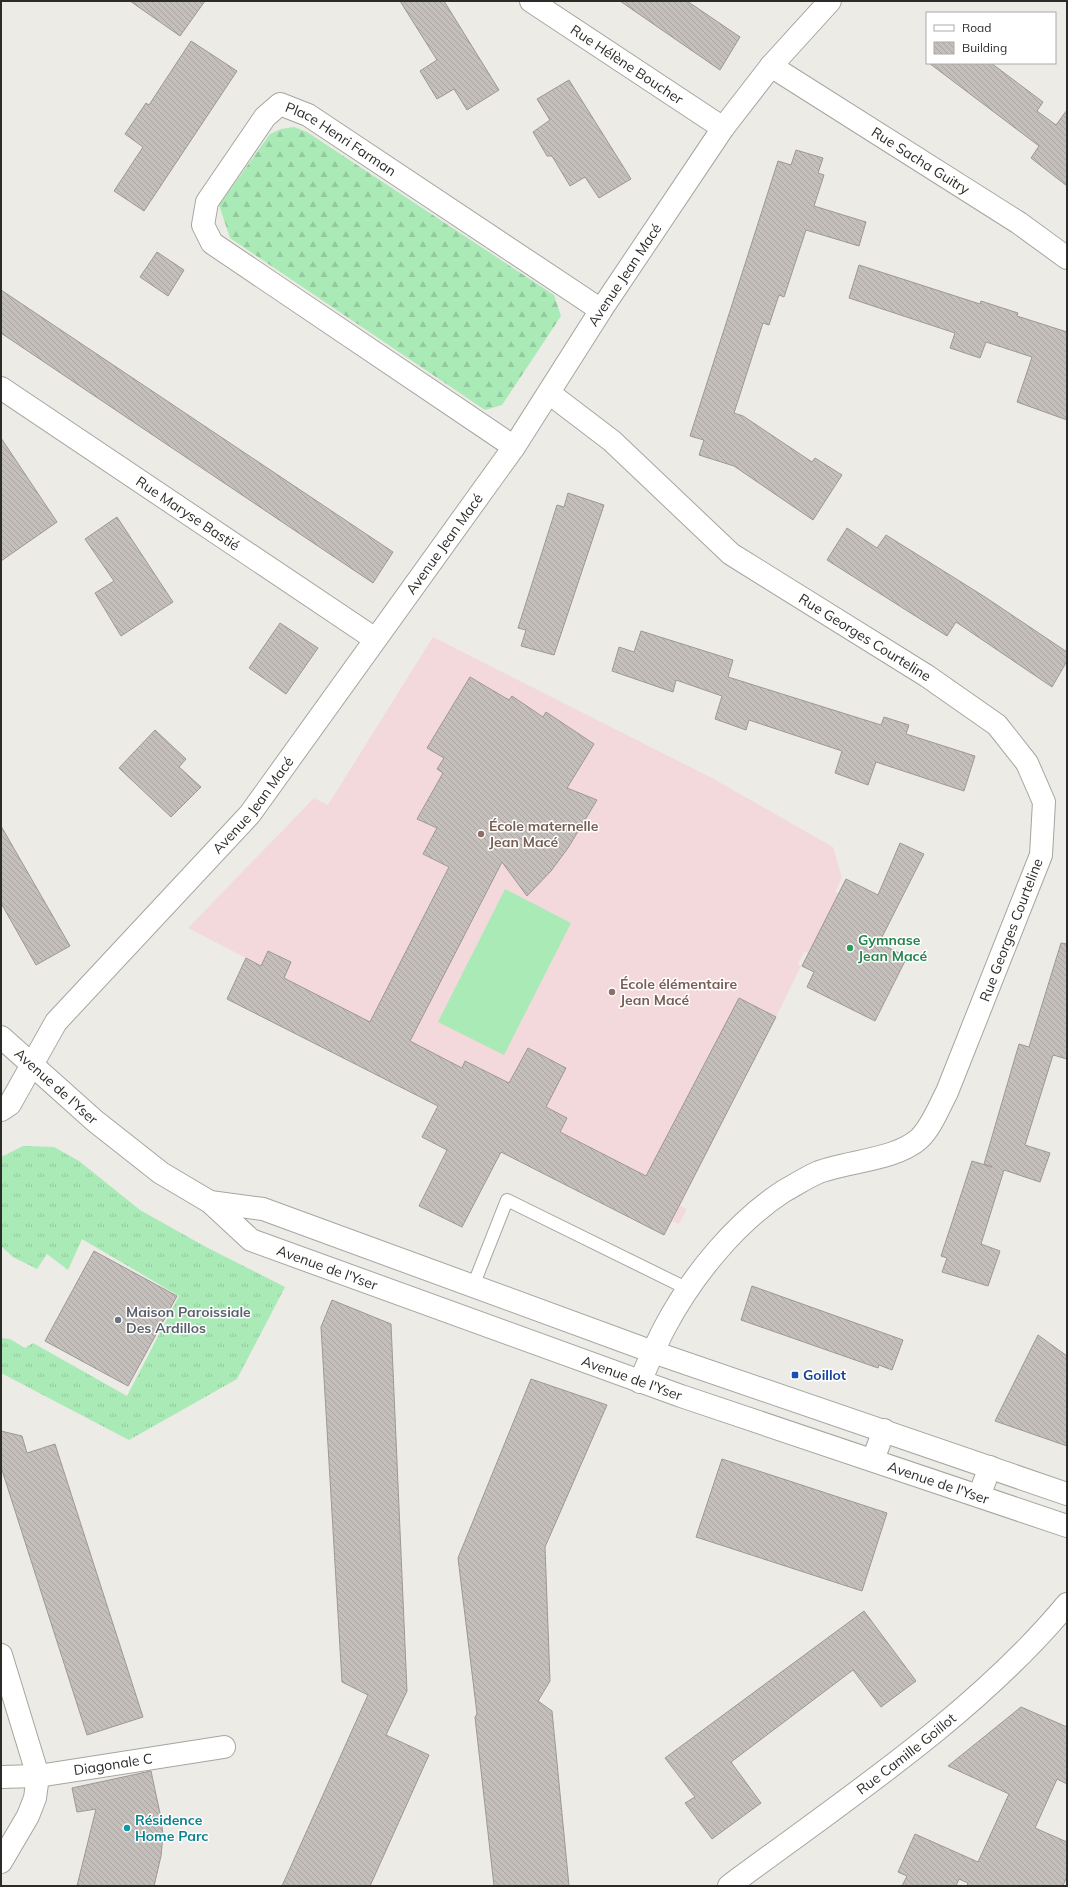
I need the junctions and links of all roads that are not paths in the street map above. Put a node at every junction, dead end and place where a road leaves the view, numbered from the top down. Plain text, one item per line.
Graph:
1 (531, 1) edge
2 (830, 1) edge
3 (771, 66) junction
4 (723, 128) junction
5 (1067, 258) edge
6 (601, 310) junction
7 (1, 388) edge
8 (549, 393) junction
9 (514, 447) junction
10 (375, 639) junction
11 (1, 1037) edge
12 (32, 1065) junction
13 (1, 1110) edge
14 (210, 1202) junction
15 (473, 1286) junction
16 (688, 1289) junction
17 (653, 1352) junction
18 (640, 1382) junction
19 (884, 1430) junction
20 (873, 1460) junction
21 (990, 1467) junction
22 (1067, 1494) edge
23 (979, 1496) junction
24 (1067, 1526) edge
25 (1067, 1604) edge
26 (1, 1655) edge
27 (224, 1747) dead end
28 (38, 1776) junction
29 (1, 1777) edge
30 (1, 1862) edge
31 (729, 1886) edge

1 - 4 street, Rue Hélène Boucher
2 - 3 street, Avenue Jean Macé
3 - 4 street, Avenue Jean Macé
3 - 5 street, Rue Sacha Guitry
4 - 6 street, Avenue Jean Macé
6 - 8 street, Avenue Jean Macé
6 - 9 street, Place Henri Farman
7 - 10 street, Rue Maryse Bastié
8 - 9 street, Avenue Jean Macé
8 - 16 street, Rue Georges Courteline
9 - 10 street, Avenue Jean Macé
10 - 12 street, Avenue Jean Macé
11 - 12 street, Avenue de l'Yser
12 - 13 street, Avenue Jean Macé
12 - 14 street, Avenue de l'Yser
14 - 15 street, Avenue de l'Yser
14 - 18 street, Avenue de l'Yser
15 - 16 lane
15 - 17 street, Avenue de l'Yser
16 - 17 street, Rue Georges Courteline
17 - 18 street, Rue Georges Courteline
17 - 19 street, Avenue de l'Yser
18 - 20 street, Avenue de l'Yser
19 - 20 street
19 - 21 street, Avenue de l'Yser
20 - 23 street, Avenue de l'Yser
21 - 22 street, Avenue de l'Yser
21 - 23 street
23 - 24 street, Avenue de l'Yser
25 - 31 street, Rue Camille Goillot
26 - 28 street
27 - 28 street, Diagonale C
28 - 29 street, Diagonale C
28 - 30 street

